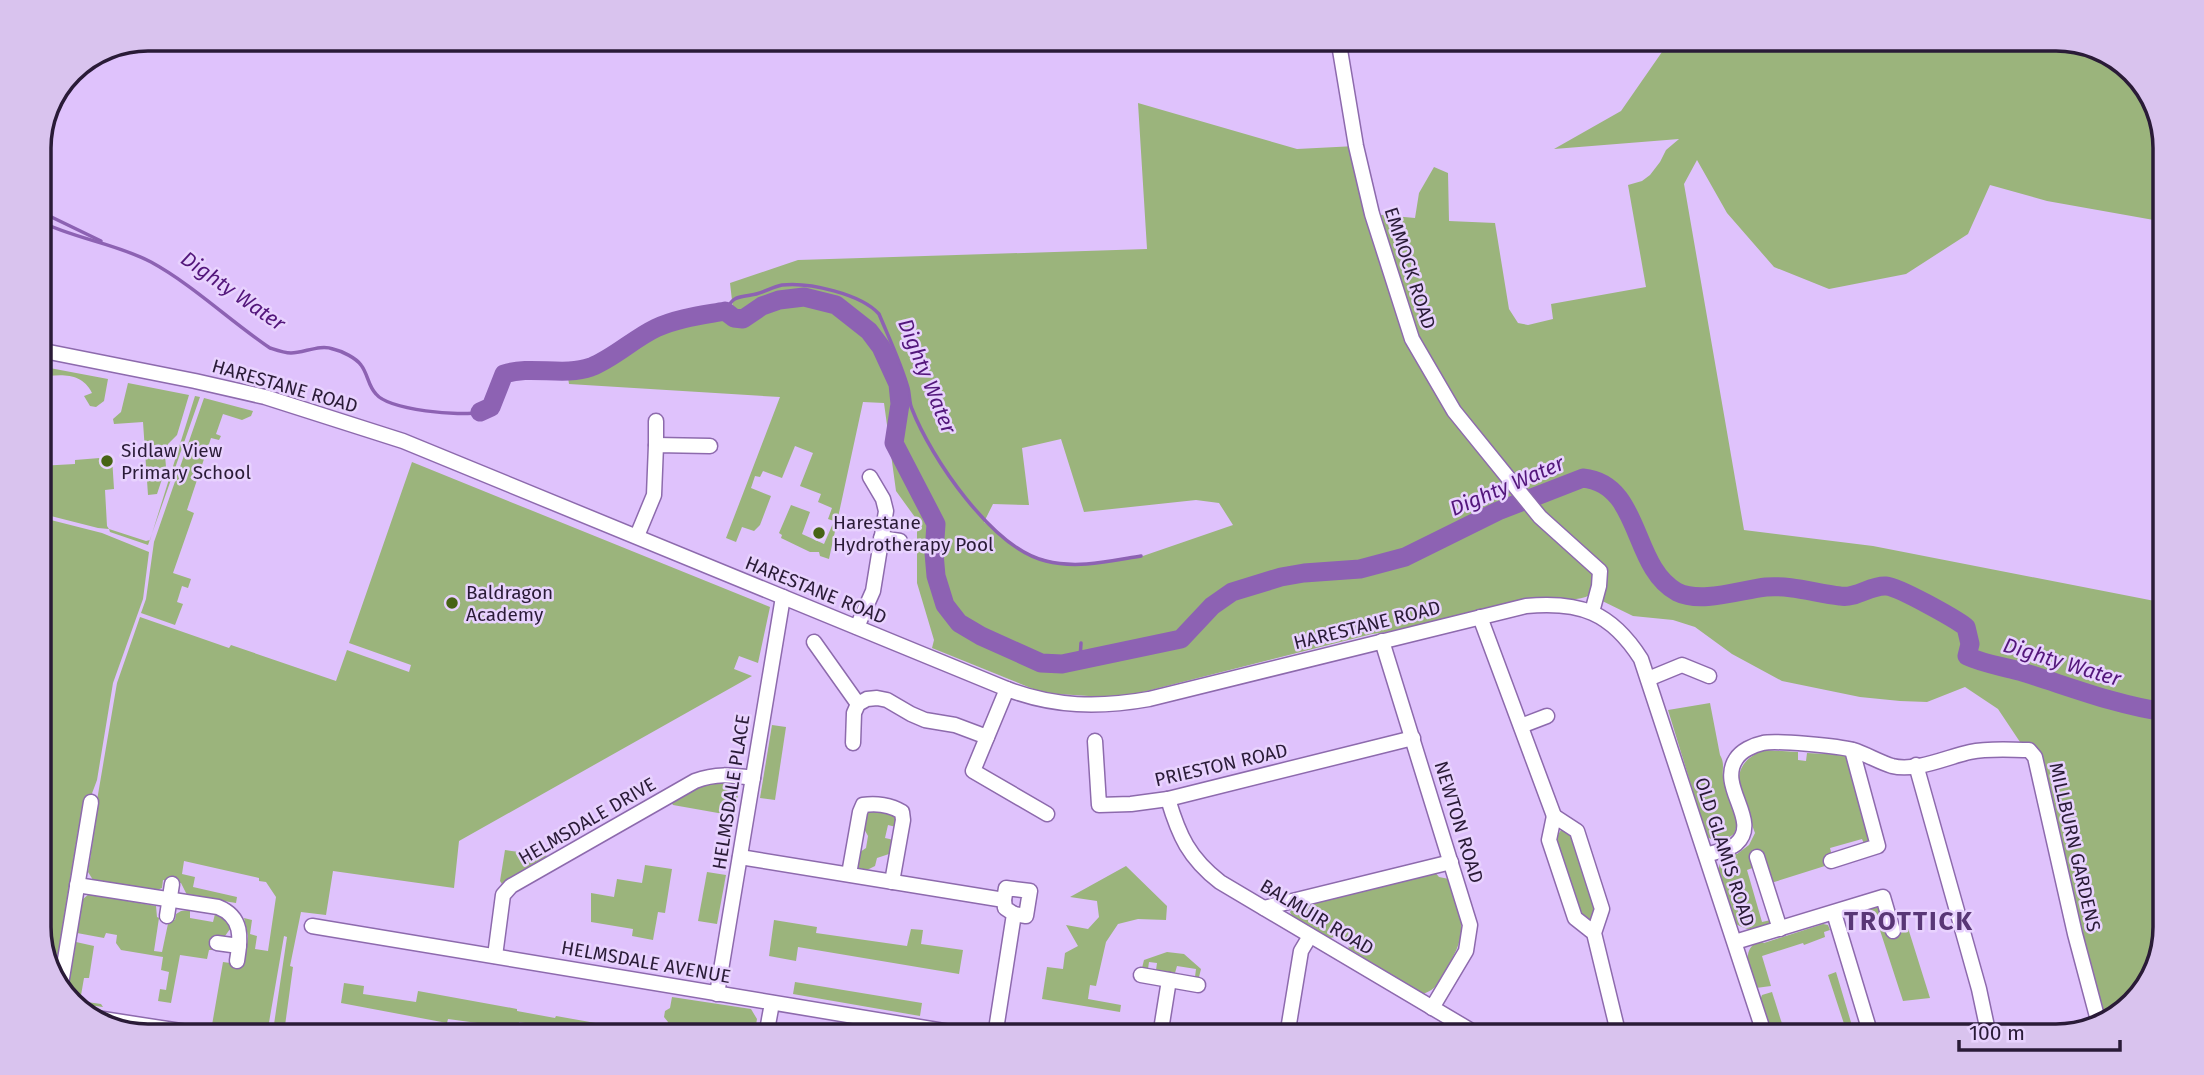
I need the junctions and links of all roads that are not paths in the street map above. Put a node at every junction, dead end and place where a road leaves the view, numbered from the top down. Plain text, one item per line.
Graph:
1 (1340, 51) edge
2 (51, 352) edge
3 (656, 421) dead end
4 (656, 445) junction
5 (710, 446) dead end
6 (870, 477) dead end
7 (637, 536) junction
8 (881, 538) junction
9 (900, 541) dead end
10 (783, 597) junction
11 (1592, 612) junction
12 (1480, 617) junction
13 (857, 627) junction
14 (1382, 641) junction
15 (814, 642) dead end
16 (1709, 676) dead end
17 (1648, 679) junction
18 (1007, 689) junction
19 (858, 704) junction
20 (1546, 716) dead end
21 (1521, 726) junction
22 (987, 737) junction
23 (1413, 738) junction
24 (1095, 741) dead end
25 (853, 743) dead end
26 (1852, 750) junction
27 (1916, 765) junction
28 (753, 778) junction
29 (1168, 799) junction
30 (91, 802) dead end
31 (1047, 814) dead end
32 (1554, 816) junction
33 (1706, 855) junction
34 (740, 857) junction
35 (1757, 857) dead end
36 (1831, 860) dead end
37 (1451, 862) junction
38 (849, 874) junction
39 (892, 882) junction
40 (172, 884) dead end
41 (77, 885) junction
42 (169, 900) junction
43 (1004, 900) junction
44 (1265, 908) junction
45 (1834, 913) junction
46 (1014, 914) junction
47 (167, 916) dead end
48 (312, 926) dead end
49 (1780, 929) junction
50 (1893, 931) dead end
51 (1594, 933) junction
52 (1310, 936) junction
53 (1735, 942) junction
54 (217, 943) dead end
55 (495, 956) junction
56 (63, 973) edge
57 (1141, 975) dead end
58 (1169, 980) junction
59 (1198, 985) dead end
60 (717, 994) junction
61 (772, 1003) junction
62 (1432, 1008) junction
63 (2097, 1015) edge
64 (768, 1024) edge
65 (897, 1024) edge
66 (997, 1024) edge
67 (1162, 1024) edge
68 (1289, 1024) edge
69 (1458, 1024) edge
70 (1616, 1024) edge
71 (1761, 1024) edge
72 (1868, 1024) edge
73 (1986, 1024) edge

1 - 11 street, EMMOCK ROAD
2 - 7 street, HARESTANE ROAD
3 - 4 street
4 - 5 street
4 - 7 street
6 - 8 street
7 - 10 street, HARESTANE ROAD
8 - 9 street
8 - 13 street
10 - 13 street, HARESTANE ROAD
10 - 28 street, HELMSDALE PLACE
11 - 12 street, HARESTANE ROAD
11 - 17 street, OLD GLAMIS ROAD
12 - 14 street, HARESTANE ROAD
12 - 21 street
13 - 18 street, HARESTANE ROAD
14 - 18 street, HARESTANE ROAD
14 - 23 street, NEWTON ROAD
15 - 19 street
16 - 17 street
17 - 33 street, OLD GLAMIS ROAD
18 - 22 street
19 - 22 street
19 - 25 street
20 - 21 street
21 - 32 street
22 - 31 street
23 - 29 street, PRIESTON ROAD
23 - 37 street, NEWTON ROAD
24 - 29 street, PRIESTON ROAD
26 - 27 street, MILLBURN GARDENS
26 - 33 street, MILLBURN GARDENS
26 - 36 street
27 - 63 street, MILLBURN GARDENS
27 - 73 street
28 - 34 street, HELMSDALE PLACE
28 - 55 street, HELMSDALE DRIVE
29 - 44 street, BALMUIR ROAD
30 - 41 street
32 - 51 street
32 - 51 street
33 - 53 street, OLD GLAMIS ROAD
34 - 38 street
34 - 60 street, HELMSDALE PLACE
35 - 49 street
37 - 44 street
37 - 62 street, NEWTON ROAD
38 - 39 street
38 - 39 street
39 - 43 street
40 - 42 street
41 - 42 street
41 - 56 street
42 - 47 street
42 - 54 street
43 - 46 street
43 - 46 street
44 - 52 street, BALMUIR ROAD
45 - 49 street
45 - 50 street
45 - 72 street
46 - 66 street
48 - 55 street, HELMSDALE AVENUE
49 - 53 street
51 - 70 street
52 - 62 street, BALMUIR ROAD
52 - 68 street
53 - 71 street, OLD GLAMIS ROAD
55 - 60 street, HELMSDALE AVENUE
57 - 58 street
58 - 59 street
58 - 67 street
60 - 61 street, HELMSDALE AVENUE
61 - 64 street
61 - 65 street, HELMSDALE AVENUE
62 - 69 street, BALMUIR ROAD

